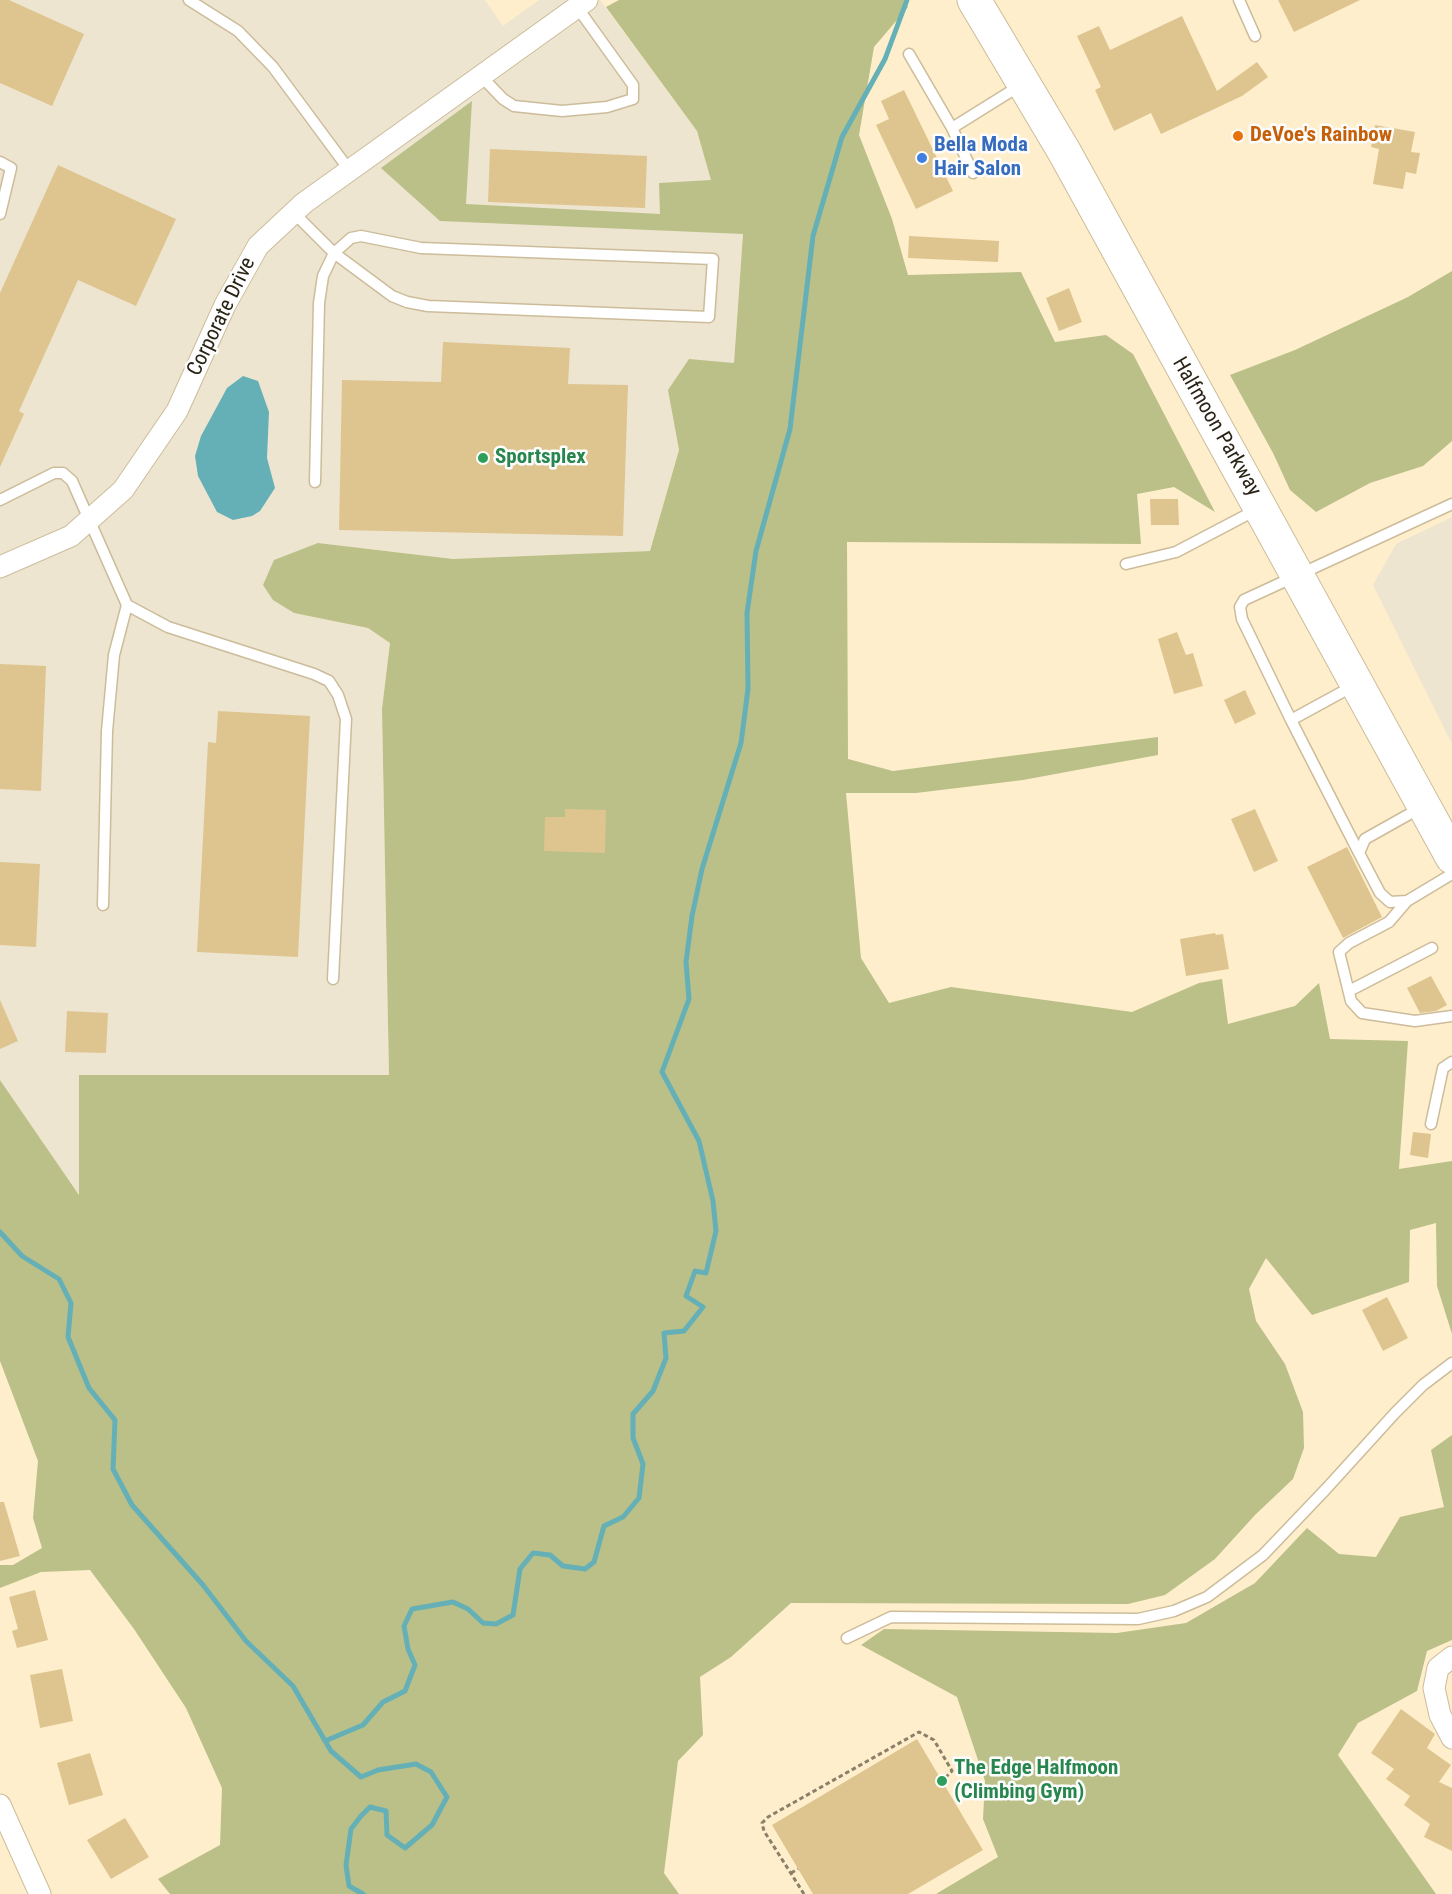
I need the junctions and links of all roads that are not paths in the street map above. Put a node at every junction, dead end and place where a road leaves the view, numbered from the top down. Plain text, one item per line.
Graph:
1 (189, 0) edge
2 (974, 0) edge
3 (1239, 0) edge
4 (582, 3) edge
5 (1255, 36) dead end
6 (909, 54) dead end
7 (481, 76) junction
8 (1024, 84) junction
9 (952, 128) junction
10 (0, 162) edge
11 (350, 171) junction
12 (973, 174) dead end
13 (294, 213) junction
14 (0, 214) edge
15 (334, 253) junction
16 (315, 482) dead end
17 (0, 500) edge
18 (1452, 504) edge
19 (1262, 507) junction
20 (89, 520) junction
21 (1126, 564) dead end
22 (0, 567) edge
23 (1299, 576) junction
24 (127, 605) junction
25 (1358, 684) junction
26 (1291, 720) junction
27 (1425, 806) junction
28 (1359, 853) junction
29 (1452, 857) edge
30 (1452, 874) edge
31 (1407, 901) junction
32 (103, 905) dead end
33 (1432, 948) dead end
34 (333, 980) dead end
35 (1349, 991) junction
36 (1452, 1016) edge
37 (1452, 1062) edge
38 (1431, 1124) dead end
39 (1452, 1363) edge
40 (847, 1638) dead end
41 (1452, 1657) edge
42 (1452, 1738) edge
43 (0, 1805) edge
44 (40, 1894) edge

1 - 11 lane
2 - 8 main road, Halfmoon Parkway
3 - 5 lane
4 - 7 street, Corporate Drive
4 - 7 lane
6 - 9 lane
7 - 11 street, Corporate Drive
8 - 9 lane
8 - 19 main road, Halfmoon Parkway
9 - 12 lane
10 - 14 lane
11 - 13 street, Corporate Drive
13 - 15 lane
13 - 20 street, Corporate Drive
15 - 15 lane
15 - 16 lane
17 - 20 lane
18 - 23 lane
19 - 21 lane
19 - 23 main road, Halfmoon Parkway
20 - 22 street, Corporate Drive
20 - 24 lane
23 - 25 main road, Halfmoon Parkway
23 - 26 lane
24 - 32 lane
24 - 34 lane
25 - 26 lane
25 - 27 main road, Halfmoon Parkway
26 - 28 lane
27 - 28 lane
27 - 29 main road, Halfmoon Parkway
28 - 31 lane
30 - 31 lane
31 - 35 lane
33 - 35 lane
35 - 36 lane
37 - 38 lane
39 - 40 lane
41 - 42 street
43 - 44 street

